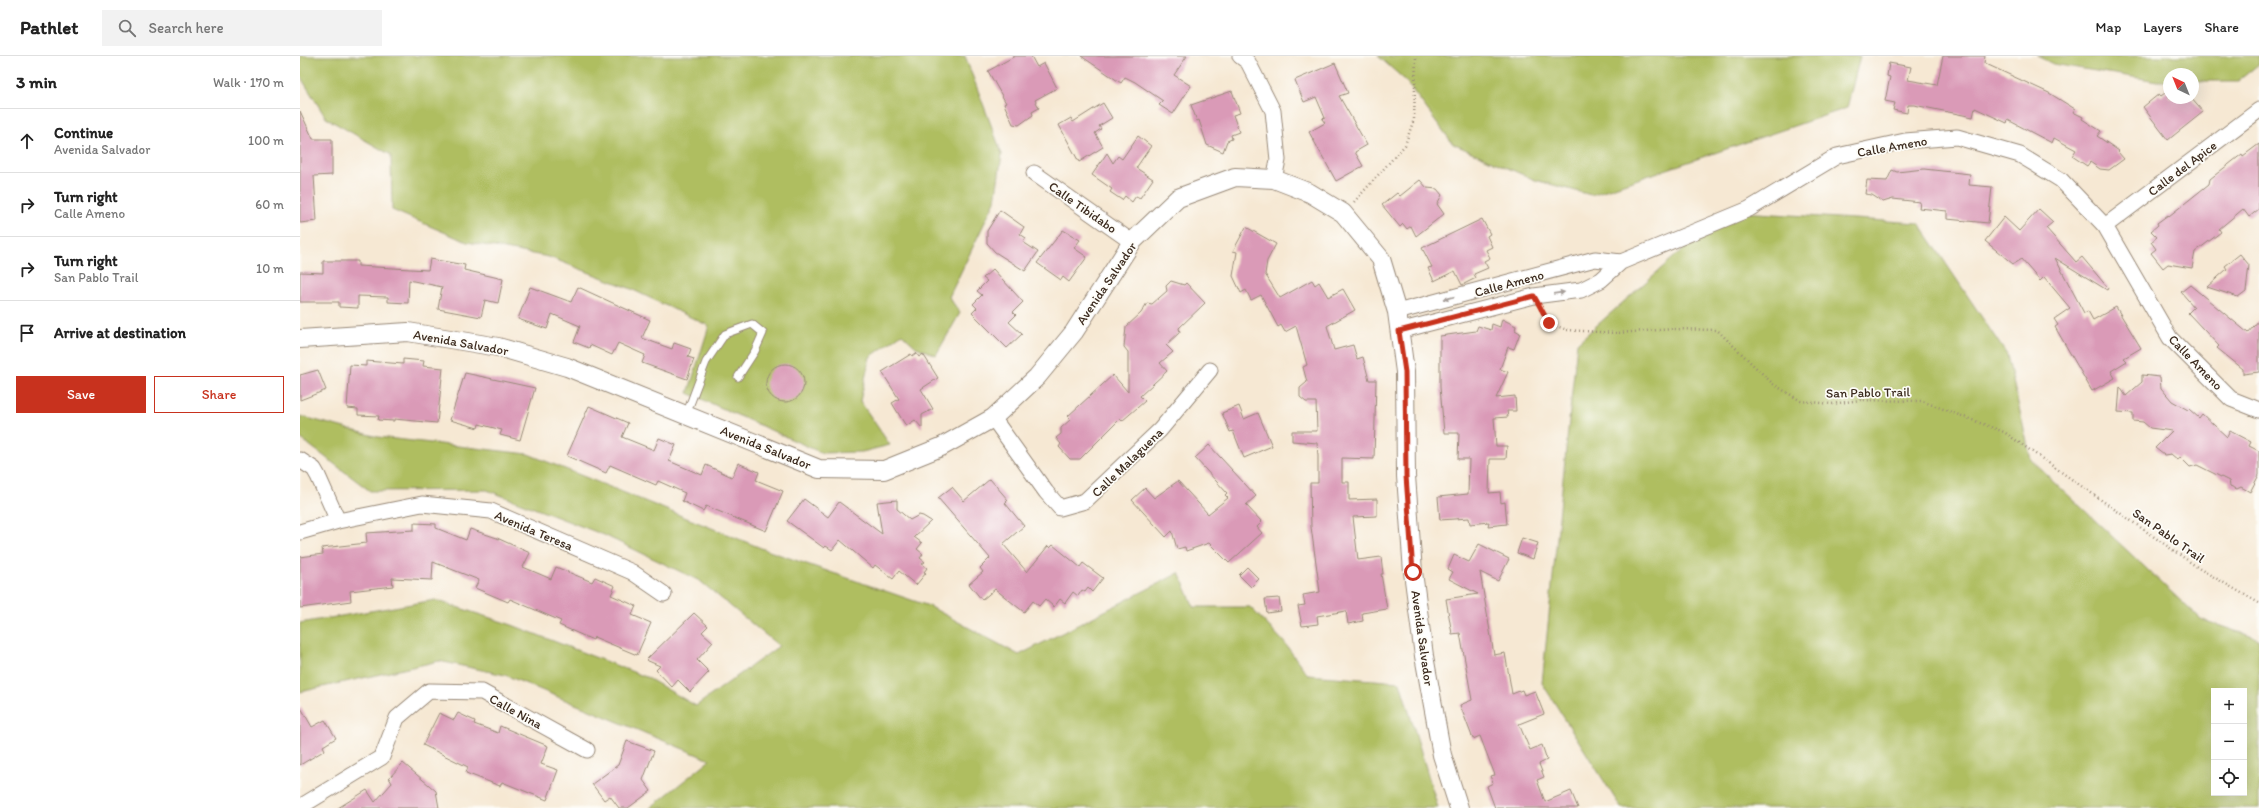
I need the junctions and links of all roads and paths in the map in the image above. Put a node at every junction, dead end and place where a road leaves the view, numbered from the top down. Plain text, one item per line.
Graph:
1 (1240, 56) edge
2 (1416, 56) edge
3 (2259, 110) edge
4 (1034, 173) dead end
5 (1274, 179) junction
6 (1343, 213) junction
7 (2105, 226) junction
8 (1132, 242) junction
9 (1621, 262) junction
10 (1534, 296) junction
11 (1397, 312) junction
12 (1399, 331) junction
13 (300, 339) edge
14 (1210, 370) dead end
15 (738, 377) dead end
16 (2259, 410) edge
17 (686, 415) junction
18 (993, 418) junction
19 (300, 460) edge
20 (338, 521) junction
21 (300, 532) edge
22 (664, 594) dead end
23 (2259, 603) edge
24 (587, 750) dead end
25 (300, 807) edge
26 (1459, 808) edge

1 - 5 street
2 - 6 path
3 - 7 street, Calle del Apice
4 - 8 street, Calle Tibidabo
5 - 6 street, Avenida Salvador
5 - 8 street, Avenida Salvador
6 - 11 street, Avenida Salvador
7 - 9 street, Calle Ameno
7 - 16 street, Calle Ameno
8 - 18 street, Avenida Salvador
10 -> 9 street, Calle Ameno
9 -> 11 street, Calle Ameno
10 - 12 street, Calle Ameno
10 - 23 path, San Pablo Trail
11 - 12 street, Avenida Salvador
12 - 26 street, Avenida Salvador
13 - 17 street, Avenida Salvador
14 - 18 street, Calle Malaguena
15 - 17 lane
17 - 18 street, Avenida Salvador
19 - 20 street
20 - 21 street, Avenida Teresa
20 - 22 street, Avenida Teresa
24 - 25 street, Calle Nina

